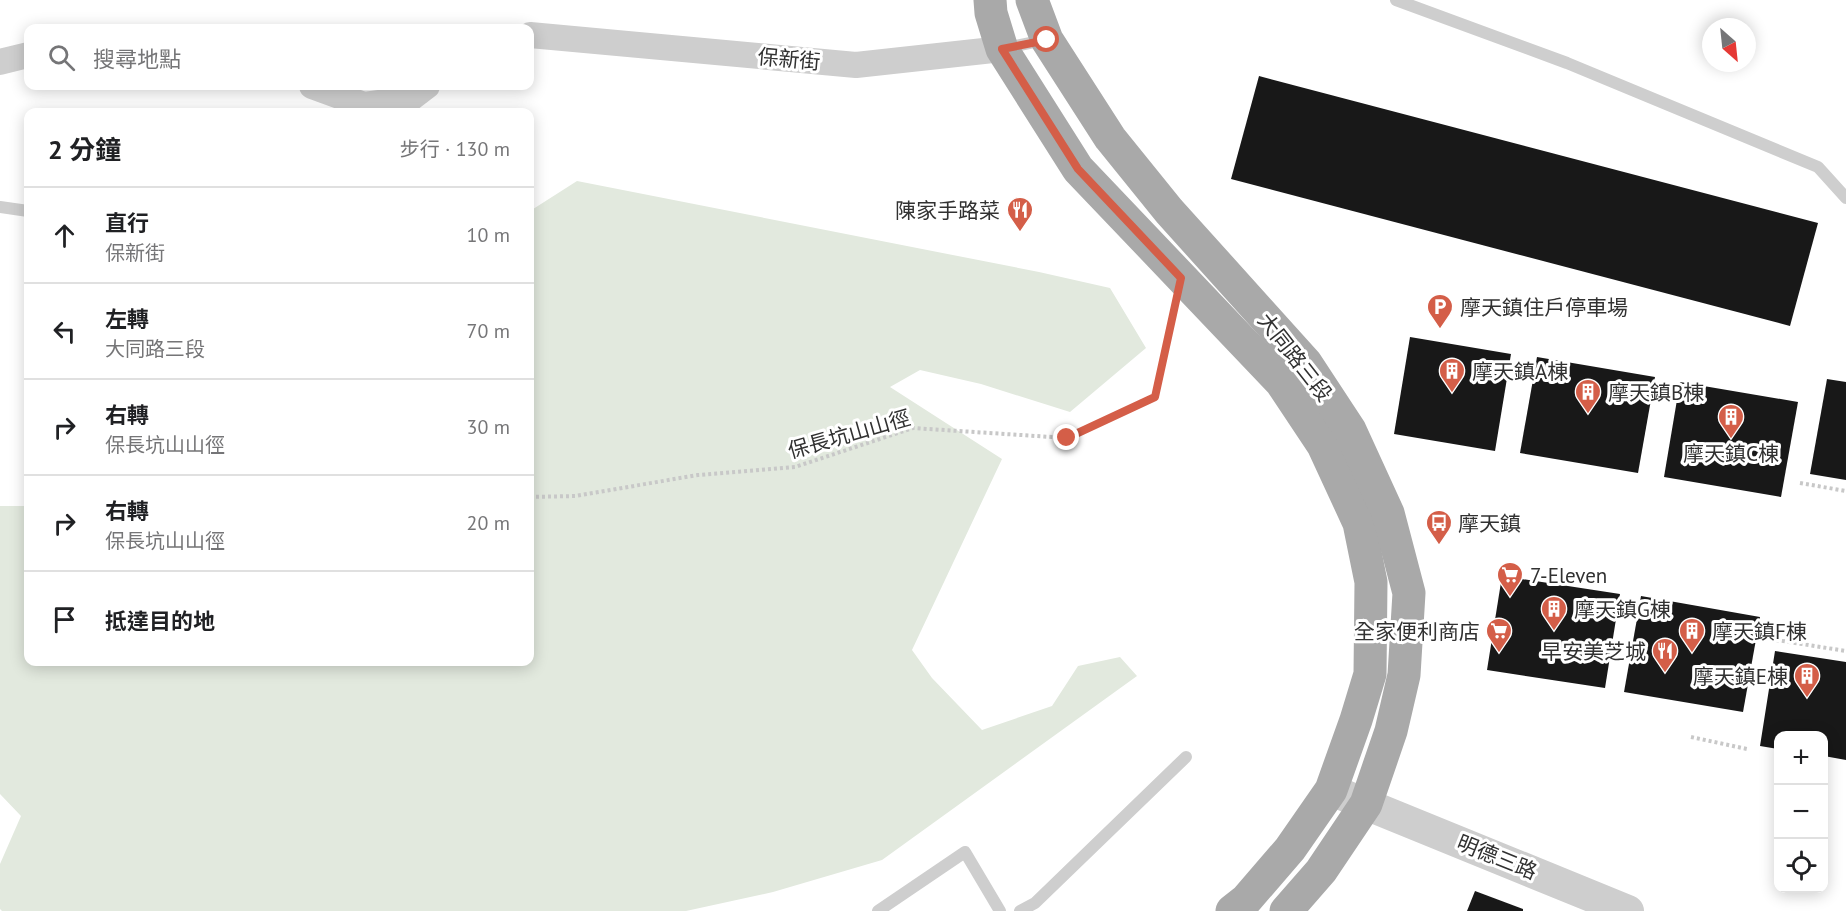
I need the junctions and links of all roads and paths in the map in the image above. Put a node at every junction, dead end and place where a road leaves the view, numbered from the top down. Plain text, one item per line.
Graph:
1 (990, 0) edge
2 (1032, 0) edge
3 (1396, 0) edge
4 (534, 35) edge
5 (1047, 40) junction
6 (1002, 49) junction
7 (24, 56) edge
8 (0, 62) edge
9 (323, 90) edge
10 (422, 90) edge
11 (1846, 198) edge
12 (0, 207) edge
13 (24, 210) edge
14 (1181, 278) junction
15 (1800, 483) dead end
16 (1846, 491) edge
17 (534, 497) edge
18 (1770, 639) dead end
19 (1846, 651) edge
20 (1691, 736) dead end
21 (1747, 749) dead end
22 (1186, 757) dead end
23 (1331, 790) junction
24 (1366, 804) junction
25 (878, 911) edge
26 (1000, 911) edge
27 (1020, 911) edge
28 (1232, 911) edge
29 (1286, 911) edge
30 (1628, 911) edge

1 - 6 main road, 大同路三段
2 - 5 main road, 大同路三段
3 - 11 lane
4 - 6 street, 保新街
5 - 6 lane, 保新街
5 - 24 main road, 大同路三段
6 - 14 main road, 大同路三段
7 - 8 street
9 - 10 street
12 - 13 lane
14 - 17 path, 保長坑山山徑
14 - 23 main road, 大同路三段
15 - 16 path
18 - 19 path
20 - 21 path
22 - 27 lane
23 - 24 street, 明德三路
23 - 28 main road
24 - 29 main road
24 - 30 street, 明德三路
25 - 26 lane

